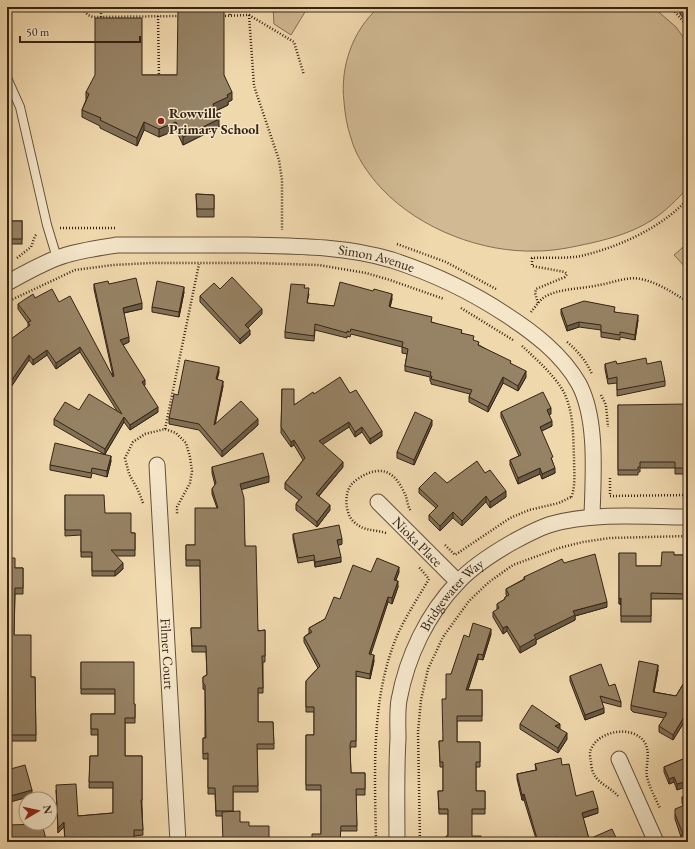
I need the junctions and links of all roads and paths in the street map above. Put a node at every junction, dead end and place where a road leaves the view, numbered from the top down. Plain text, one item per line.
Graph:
1 (80, 7) edge
2 (101, 7) edge
3 (231, 7) edge
4 (671, 7) edge
5 (230, 15) junction
6 (249, 15) junction
7 (158, 16) junction
8 (186, 16) edge
9 (215, 16) edge
10 (101, 17) junction
11 (119, 17) junction
12 (119, 21) edge
13 (688, 27) edge
14 (304, 75) dead end
15 (7, 78) edge
16 (159, 84) edge
17 (688, 199) edge
18 (282, 230) dead end
19 (57, 258) junction
20 (198, 264) junction
21 (7, 283) edge
22 (7, 302) edge
23 (450, 302) dead end
24 (688, 302) edge
25 (456, 304) dead end
26 (538, 304) junction
27 (531, 312) dead end
28 (164, 429) dead end
29 (157, 465) dead end
30 (688, 495) edge
31 (610, 496) dead end
32 (378, 502) dead end
33 (592, 517) junction
34 (688, 517) edge
35 (688, 536) edge
36 (455, 555) dead end
37 (458, 582) junction
38 (619, 759) dead end
39 (178, 842) edge
40 (397, 842) edge
41 (420, 842) edge
42 (656, 842) edge

1 - 10 path
2 - 10 path
3 - 5 path
4 - 13 path
5 - 6 path
5 - 9 path
6 - 14 path
6 - 18 path
7 - 8 path
7 - 11 path
7 - 16 path
10 - 11 path
11 - 12 path
15 - 19 lane
17 - 26 path
19 - 21 street, Simon Avenue
19 - 33 street, Simon Avenue
20 - 22 path
20 - 23 path
20 - 28 path
24 - 26 path
25 - 36 path
26 - 27 path
29 - 39 street, Filmer Court
30 - 31 path
32 - 37 street, Nioka Place
33 - 34 street, Bridgewater Way
33 - 37 street, Bridgewater Way
35 - 41 path
37 - 40 street, Bridgewater Way
38 - 42 street

